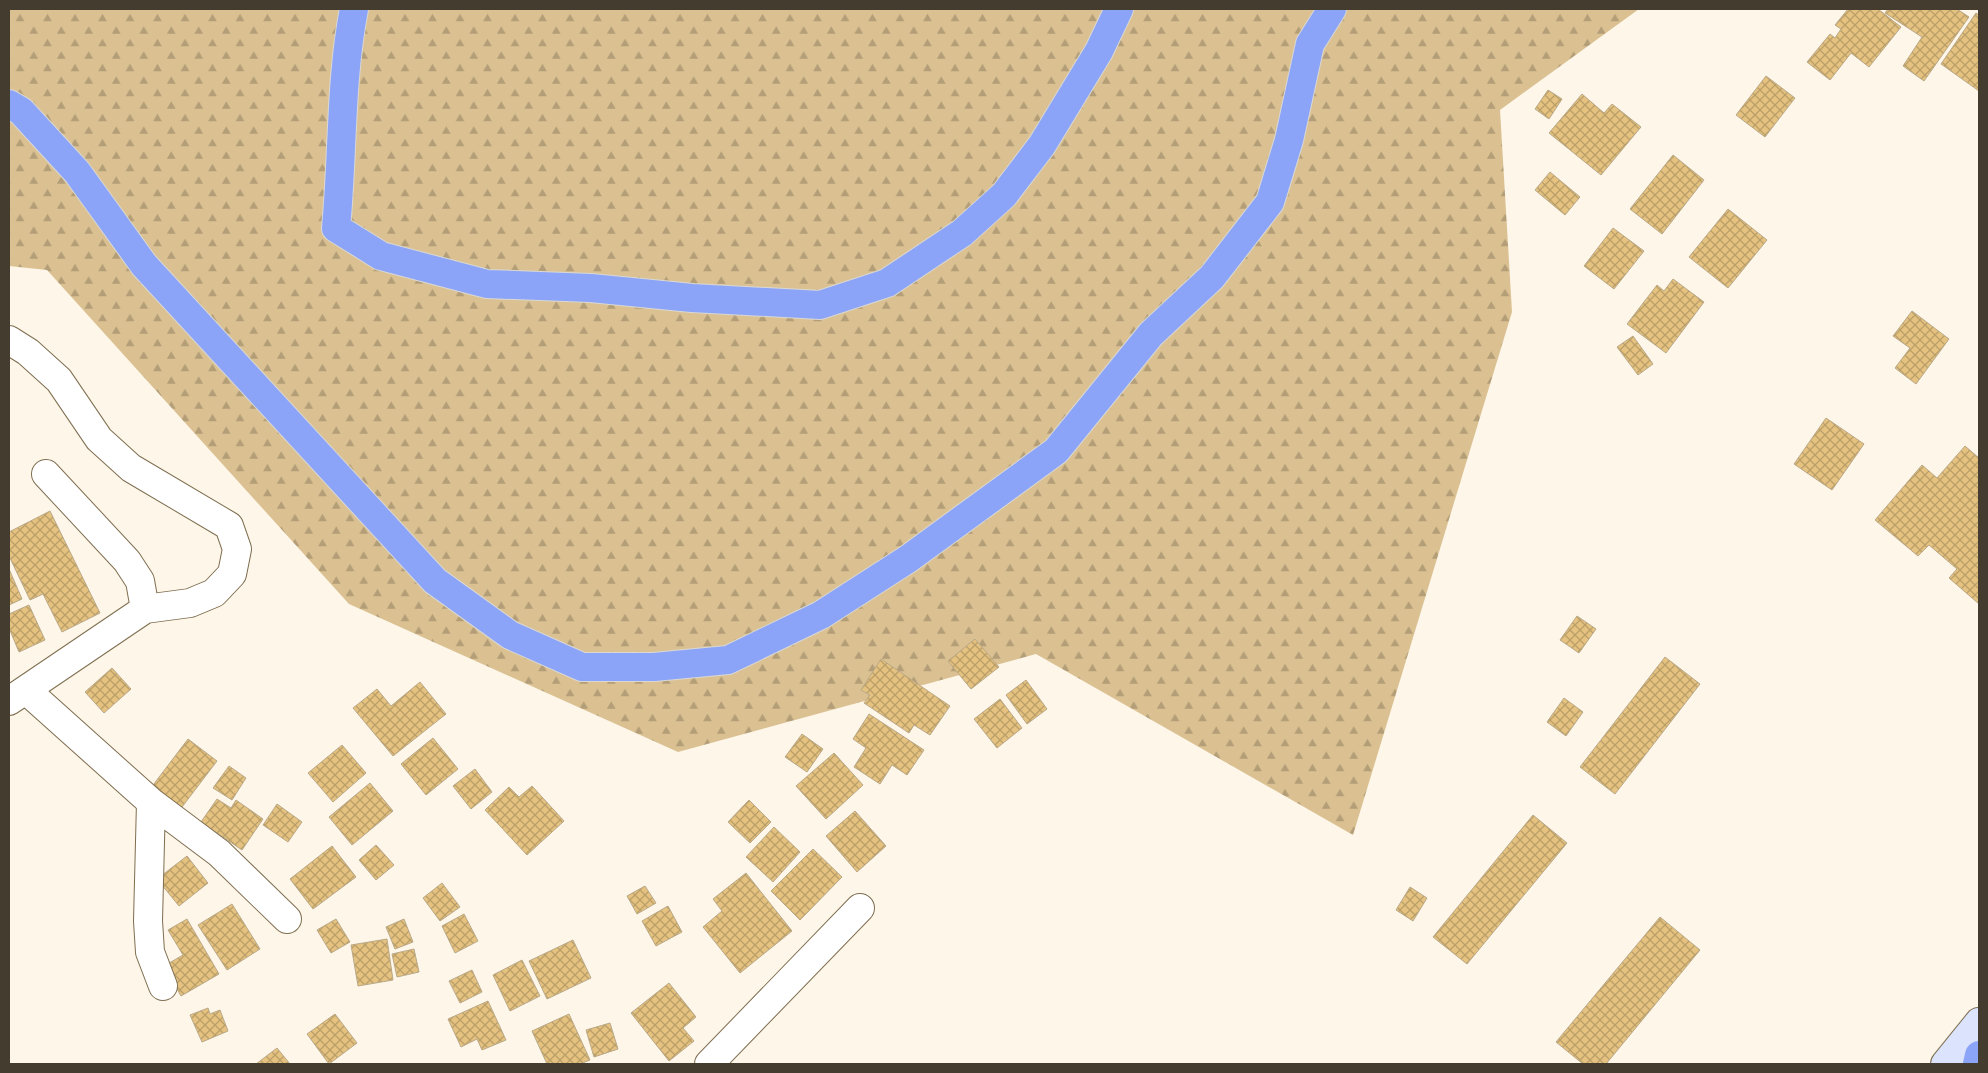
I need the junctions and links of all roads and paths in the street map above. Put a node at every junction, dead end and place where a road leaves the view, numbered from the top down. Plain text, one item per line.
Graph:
1 (354, 9) edge
2 (1119, 9) edge
3 (1332, 9) edge
4 (9, 104) edge
5 (9, 340) edge
6 (46, 474) dead end
7 (145, 609) junction
8 (17, 696) edge
9 (151, 802) junction
10 (860, 908) dead end
11 (288, 919) dead end
12 (163, 986) dead end
13 (1979, 1022) edge
14 (1979, 1055) edge
15 (710, 1064) edge
16 (1945, 1064) edge
17 (1977, 1064) edge

1 - 2 highway
3 - 4 highway
5 - 7 street
6 - 7 street
7 - 8 street
8 - 9 street
9 - 11 street
9 - 12 street
10 - 15 street
13 - 16 street
14 - 17 highway

